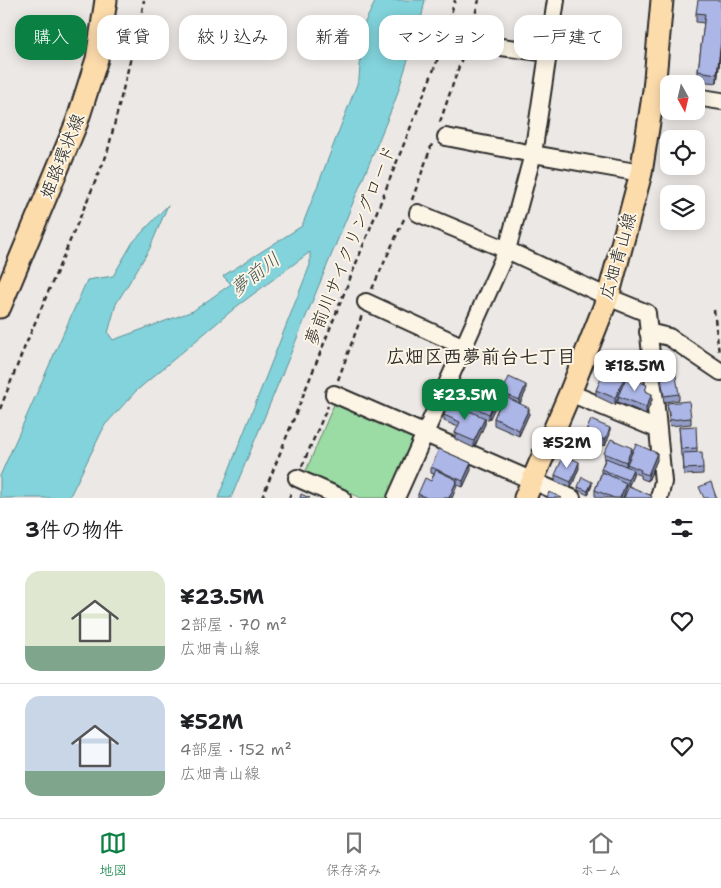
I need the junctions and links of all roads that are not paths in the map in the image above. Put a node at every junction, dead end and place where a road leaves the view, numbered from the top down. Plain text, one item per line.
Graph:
1 (106, 0) edge
2 (556, 0) edge
3 (662, 0) edge
4 (554, 15) edge
5 (548, 60) edge
6 (661, 75) edge
7 (660, 96) edge
8 (705, 98) edge
9 (721, 101) edge
10 (439, 135) road end
11 (533, 154) junction
12 (641, 173) junction
13 (411, 211) road end
14 (507, 250) junction
15 (608, 297) junction
16 (366, 302) road end
17 (0, 307) edge
18 (648, 332) junction
19 (464, 347) junction
20 (720, 365) edge
21 (570, 393) junction
22 (334, 394) road end
23 (657, 428) junction
24 (426, 434) junction
25 (297, 478) road end
26 (529, 490) edge
27 (342, 498) edge
28 (396, 498) edge
29 (572, 498) edge
30 (659, 498) edge

1 - 17 main road, 姫路環状線
2 - 4 street
3 - 6 main road, 広畑青山線
5 - 11 street
7 - 12 main road, 広畑青山線
8 - 9 street
10 - 11 street
11 - 12 street
11 - 14 street
12 - 15 main road, 広畑青山線
13 - 14 street
14 - 15 street
14 - 19 street
15 - 18 street
15 - 21 main road, 広畑青山線
16 - 19 street
18 - 20 street
18 - 23 street
19 - 24 street
21 - 23 street
21 - 26 main road, 広畑青山線
22 - 24 street
23 - 30 street
24 - 26 street
24 - 28 street
25 - 27 street
26 - 29 street

